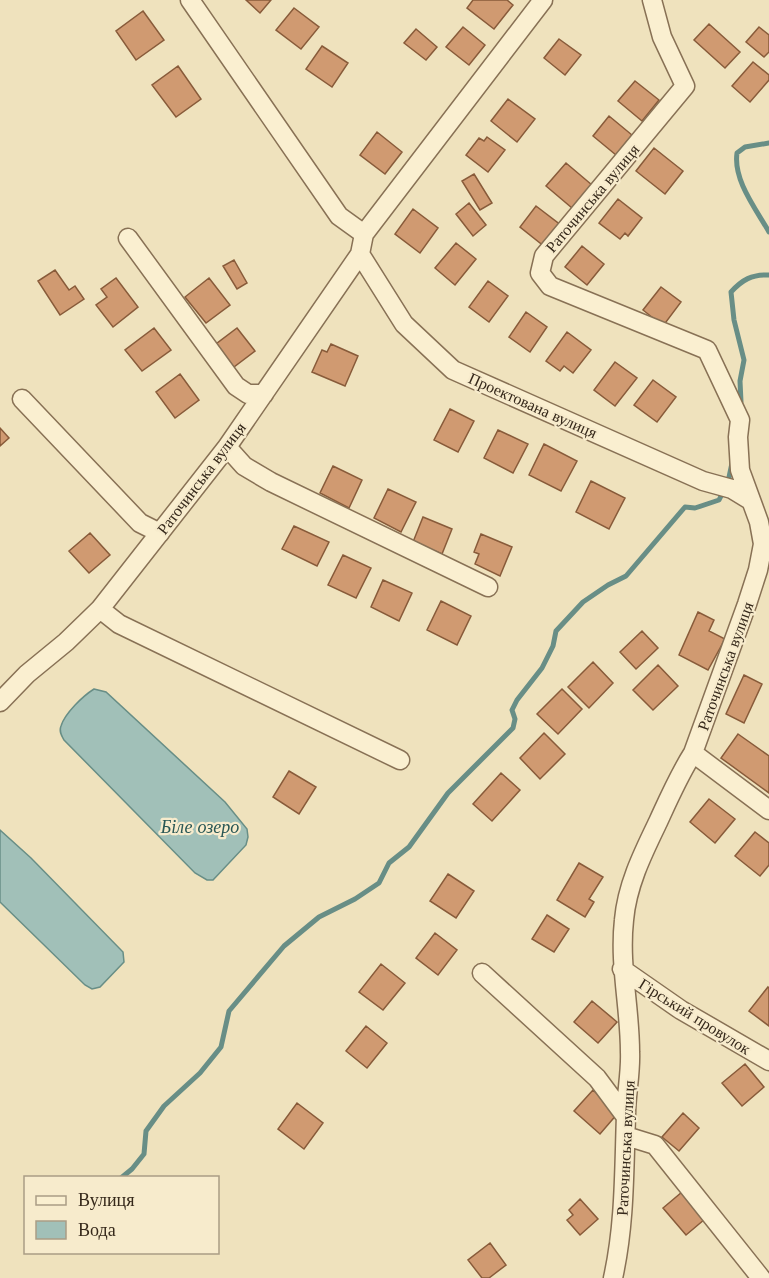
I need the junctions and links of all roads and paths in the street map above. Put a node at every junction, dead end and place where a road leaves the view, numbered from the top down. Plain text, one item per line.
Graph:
1 (190, 0) edge
2 (543, 0) edge
3 (652, 0) edge
4 (363, 234) junction
5 (128, 238) dead end
6 (360, 254) junction
7 (264, 394) junction
8 (22, 399) dead end
9 (227, 447) junction
10 (750, 500) junction
11 (160, 533) junction
12 (488, 587) dead end
13 (100, 609) junction
14 (0, 702) edge
15 (693, 753) junction
16 (400, 760) dead end
17 (769, 810) edge
18 (622, 969) junction
19 (482, 973) dead end
20 (769, 1061) edge
21 (626, 1116) junction
22 (626, 1136) junction
23 (613, 1278) edge
24 (761, 1278) edge

1 - 4 street
2 - 4 street, Раточинська вулиця
3 - 10 street, Раточинська вулиця
4 - 6 street, Раточинська вулиця
5 - 7 street
6 - 7 street, Раточинська вулиця
6 - 10 street, Проектована вулиця
7 - 9 street, Раточинська вулиця
8 - 11 street
9 - 11 street, Раточинська вулиця
9 - 12 street
10 - 15 street, Раточинська вулиця
11 - 13 street, Раточинська вулиця
13 - 14 street, Раточинська вулиця
13 - 16 street
15 - 17 street
15 - 18 street, Раточинська вулиця
18 - 20 street, Гірський провулок
18 - 21 street, Раточинська вулиця
19 - 21 street
21 - 22 street, Раточинська вулиця
22 - 23 street, Раточинська вулиця
22 - 24 street

